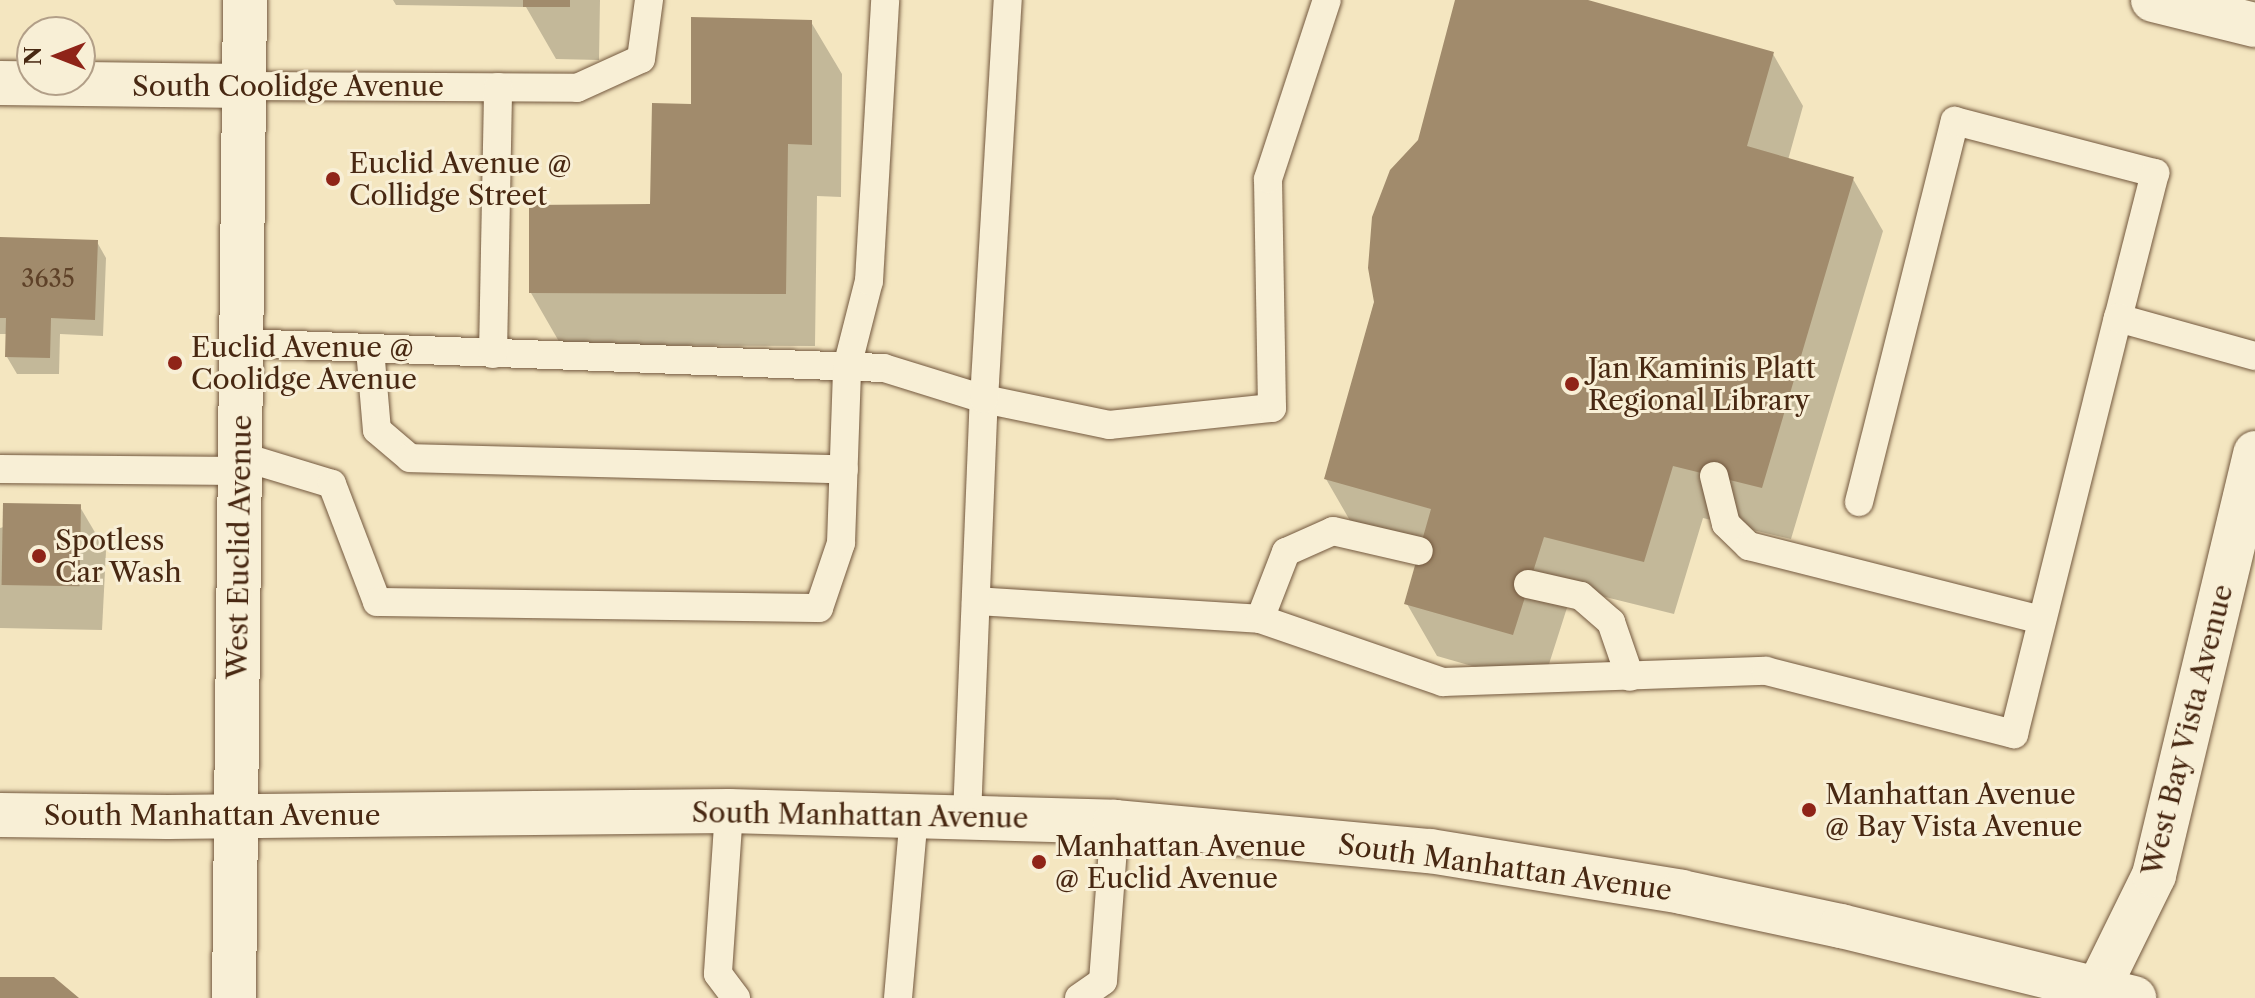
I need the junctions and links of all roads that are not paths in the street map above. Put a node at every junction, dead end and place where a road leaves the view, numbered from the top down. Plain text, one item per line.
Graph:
1 (245, 0) edge
2 (649, 0) edge
3 (885, 0) edge
4 (1008, 0) edge
5 (1327, 0) edge
6 (2153, 0) edge
7 (2255, 25) edge
8 (0, 83) edge
9 (245, 86) junction
10 (498, 87) junction
11 (2118, 318) junction
12 (242, 343) junction
13 (370, 349) junction
14 (493, 354) junction
15 (2255, 356) edge
16 (847, 367) junction
17 (984, 399) junction
18 (2255, 453) edge
19 (240, 464) junction
20 (0, 469) edge
21 (844, 469) junction
22 (1714, 476) dead end
23 (1859, 502) dead end
24 (1419, 551) dead end
25 (1528, 584) dead end
26 (976, 601) junction
27 (1260, 619) junction
28 (2042, 620) junction
29 (1630, 677) junction
30 (729, 811) junction
31 (914, 814) junction
32 (0, 815) edge
33 (967, 816) junction
34 (236, 817) junction
35 (1115, 822) junction
36 (2105, 996) edge
37 (234, 998) edge
38 (736, 998) edge
39 (898, 998) edge
40 (1079, 998) edge

1 - 9 main road, West Euclid Avenue
2 - 10 lane, South Coolidge Avenue
3 - 16 lane
4 - 17 lane
5 - 17 lane
6 - 7 main road
8 - 9 main road, South Coolidge Avenue
9 - 10 lane, South Coolidge Avenue
9 - 12 main road, West Euclid Avenue
10 - 14 lane
11 - 15 lane
11 - 23 lane
11 - 28 lane
12 - 13 lane
12 - 19 main road, West Euclid Avenue
13 - 14 lane
13 - 21 lane
14 - 16 lane
16 - 17 lane
16 - 21 lane
17 - 26 lane
18 - 36 main road, West Bay Vista Avenue
19 - 20 lane
19 - 21 lane
19 - 34 main road, West Euclid Avenue
22 - 28 lane
24 - 27 lane
25 - 29 lane
26 - 27 lane
26 - 33 lane
27 - 29 lane
28 - 29 lane
30 - 31 main road, South Manhattan Avenue
30 - 34 main road, South Manhattan Avenue
30 - 38 lane
31 - 33 main road, South Manhattan Avenue
31 - 39 lane
32 - 34 main road, South Manhattan Avenue
33 - 35 main road, South Manhattan Avenue
34 - 37 main road, West Euclid Avenue
35 - 36 main road, South Manhattan Avenue
35 - 40 lane

